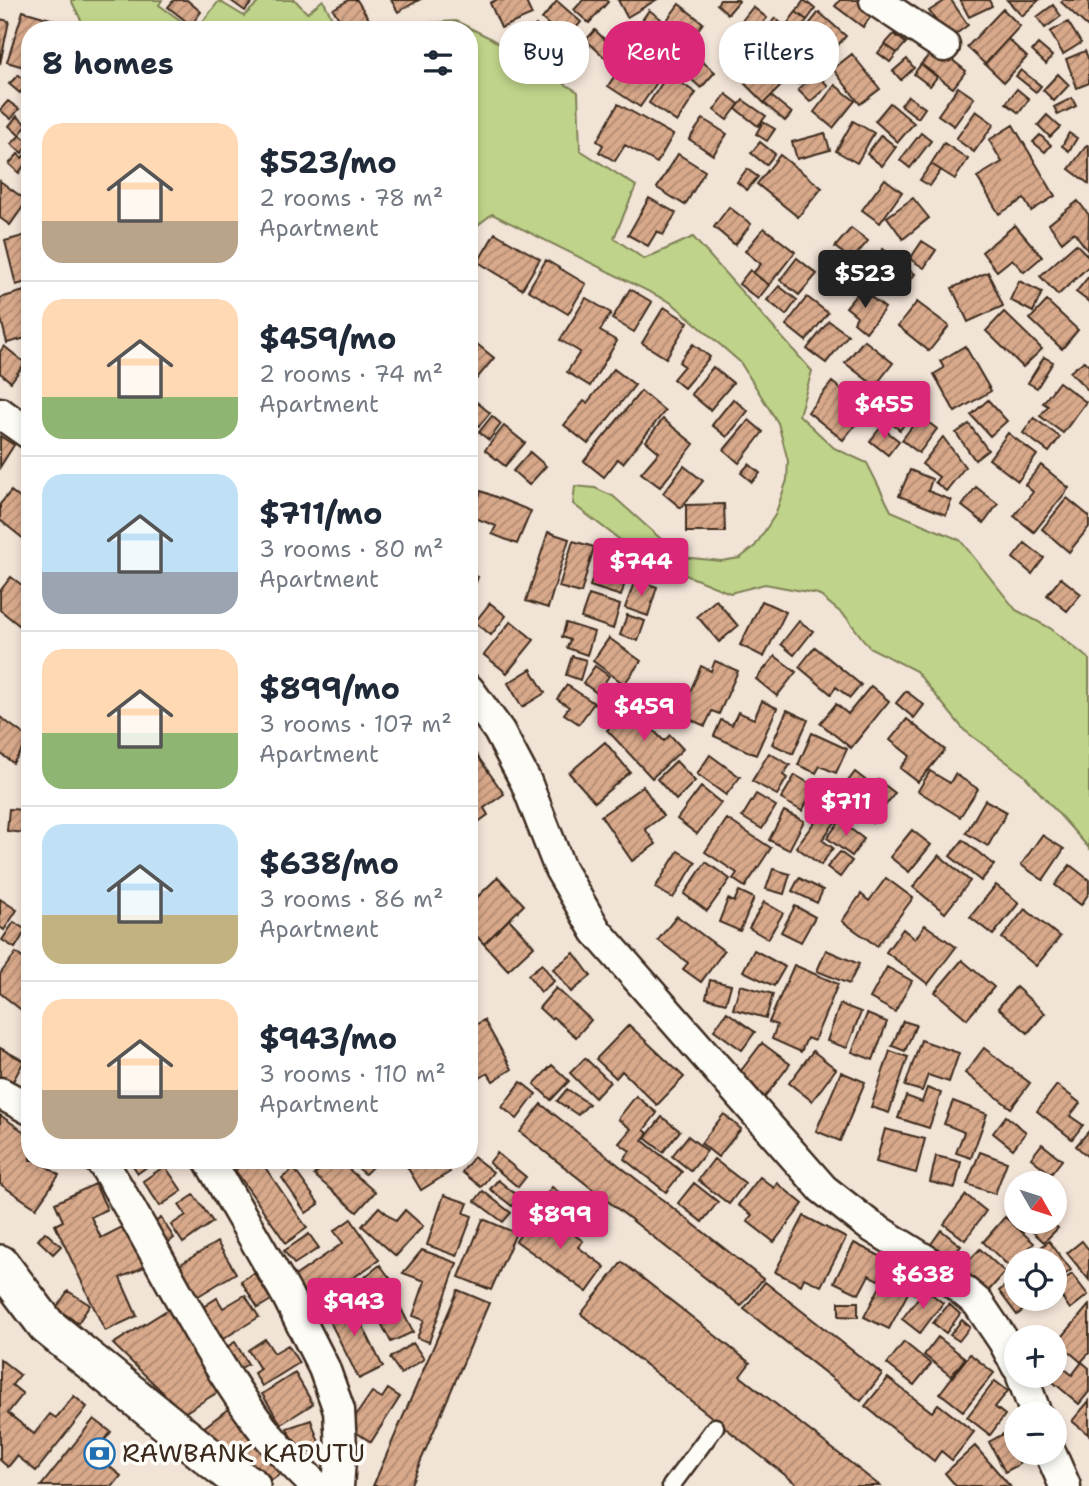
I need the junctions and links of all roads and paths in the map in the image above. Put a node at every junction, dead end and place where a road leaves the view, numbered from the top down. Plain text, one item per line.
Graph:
1 (875, 0) edge
2 (944, 46) dead end
3 (0, 413) edge
4 (21, 428) edge
5 (478, 702) edge
6 (0, 1093) edge
7 (21, 1104) edge
8 (105, 1169) edge
9 (214, 1169) edge
10 (0, 1264) edge
11 (0, 1307) edge
12 (47, 1326) junction
13 (1004, 1342) edge
14 (715, 1427) dead end
15 (1056, 1465) edge
16 (251, 1486) edge
17 (316, 1486) edge
18 (338, 1486) edge
19 (671, 1486) edge
20 (1065, 1486) edge

1 - 2 street
3 - 4 street
5 - 13 street
6 - 7 street
8 - 17 street
9 - 18 street
10 - 12 street
11 - 12 street
12 - 16 street
14 - 19 lane
15 - 20 street

